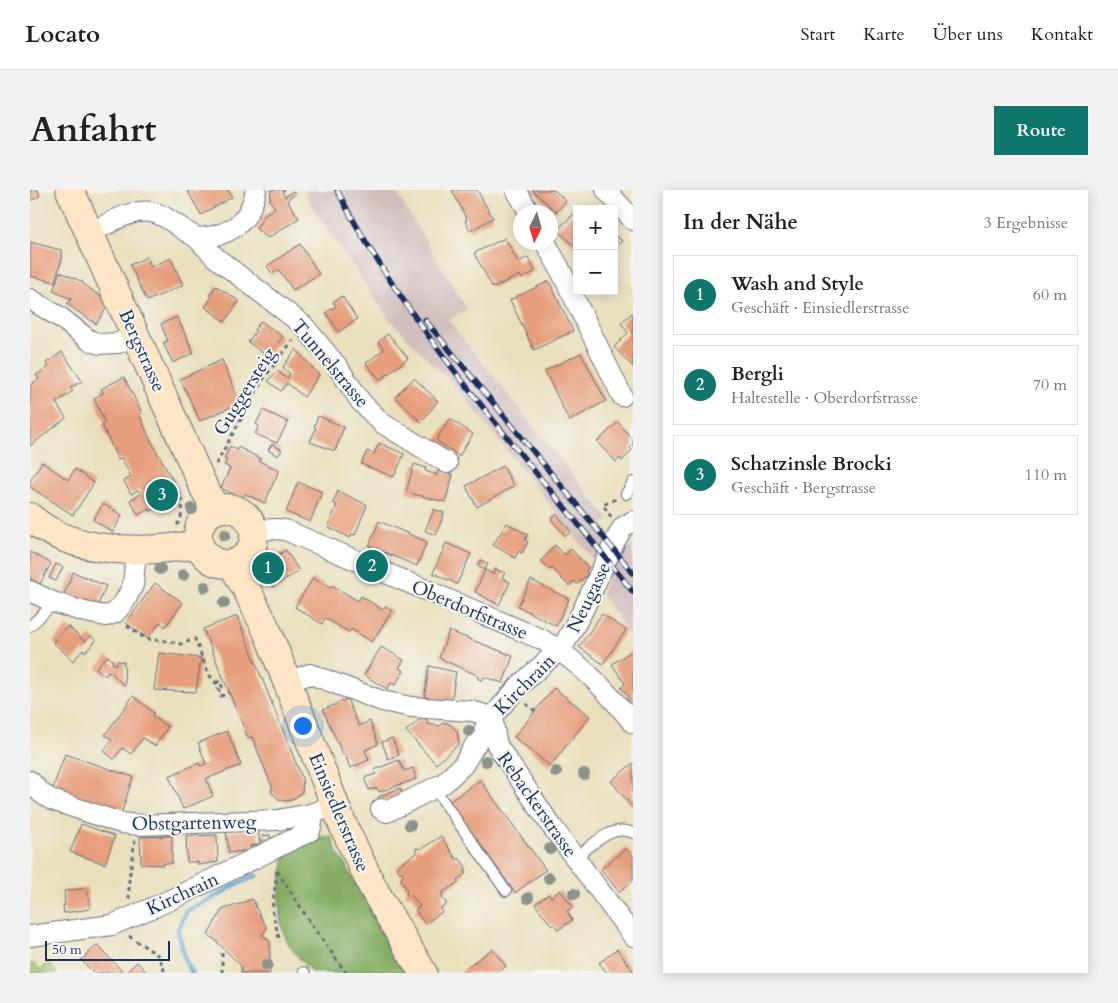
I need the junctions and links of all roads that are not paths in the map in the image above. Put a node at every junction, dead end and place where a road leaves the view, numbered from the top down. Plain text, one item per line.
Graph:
1 (70, 190) edge
2 (256, 190) edge
3 (516, 190) edge
4 (606, 190) edge
5 (524, 205) edge
6 (633, 220) edge
7 (90, 233) junction
8 (196, 238) junction
9 (549, 250) edge
10 (30, 299) edge
11 (136, 335) junction
12 (622, 396) dead end
13 (447, 463) dead end
14 (633, 482) edge
15 (626, 494) road end
16 (216, 510) junction
17 (30, 517) edge
18 (633, 521) edge
19 (253, 530) junction
20 (199, 544) junction
21 (136, 551) junction
22 (232, 564) junction
23 (30, 591) edge
24 (53, 602) junction
25 (30, 626) edge
26 (559, 650) junction
27 (287, 682) junction
28 (492, 717) junction
29 (633, 723) edge
30 (30, 781) edge
31 (434, 788) junction
32 (336, 805) junction
33 (381, 810) dead end
34 (310, 814) junction
35 (633, 833) edge
36 (576, 858) junction
37 (506, 891) dead end
38 (30, 936) edge
39 (633, 936) edge
40 (423, 973) edge

1 - 7 main road, Bergstrasse
2 - 8 street
3 - 5 street
4 - 6 street
7 - 8 street, Tunnelstrasse
7 - 11 main road, Bergstrasse
8 - 13 street, Tunnelstrasse
9 - 12 street
10 - 11 street
11 - 16 main road, Bergstrasse
14 - 15 lane
16 - 19 main road
16 - 20 main road
17 - 21 main road
18 - 26 street, Neugasse
19 - 22 main road
19 - 26 street, Oberdorfstrasse
20 - 21 main road
20 - 22 main road
21 - 24 street
22 - 27 main road, Einsiedlerstrasse
23 - 24 street
24 - 25 lane
26 - 28 street, Kirchrain
26 - 29 street, Oberdorfstrasse
27 - 28 street
27 - 32 main road, Einsiedlerstrasse
28 - 31 street, Kirchrain
28 - 36 street, Rebackerstrasse
30 - 34 street, Obstgartenweg
31 - 33 street, Kirchrain
31 - 37 lane
32 - 34 street, Obstgartenweg
32 - 40 main road, Einsiedlerstrasse
34 - 38 street, Kirchrain
35 - 36 lane
36 - 39 street, Rebackerstrasse

